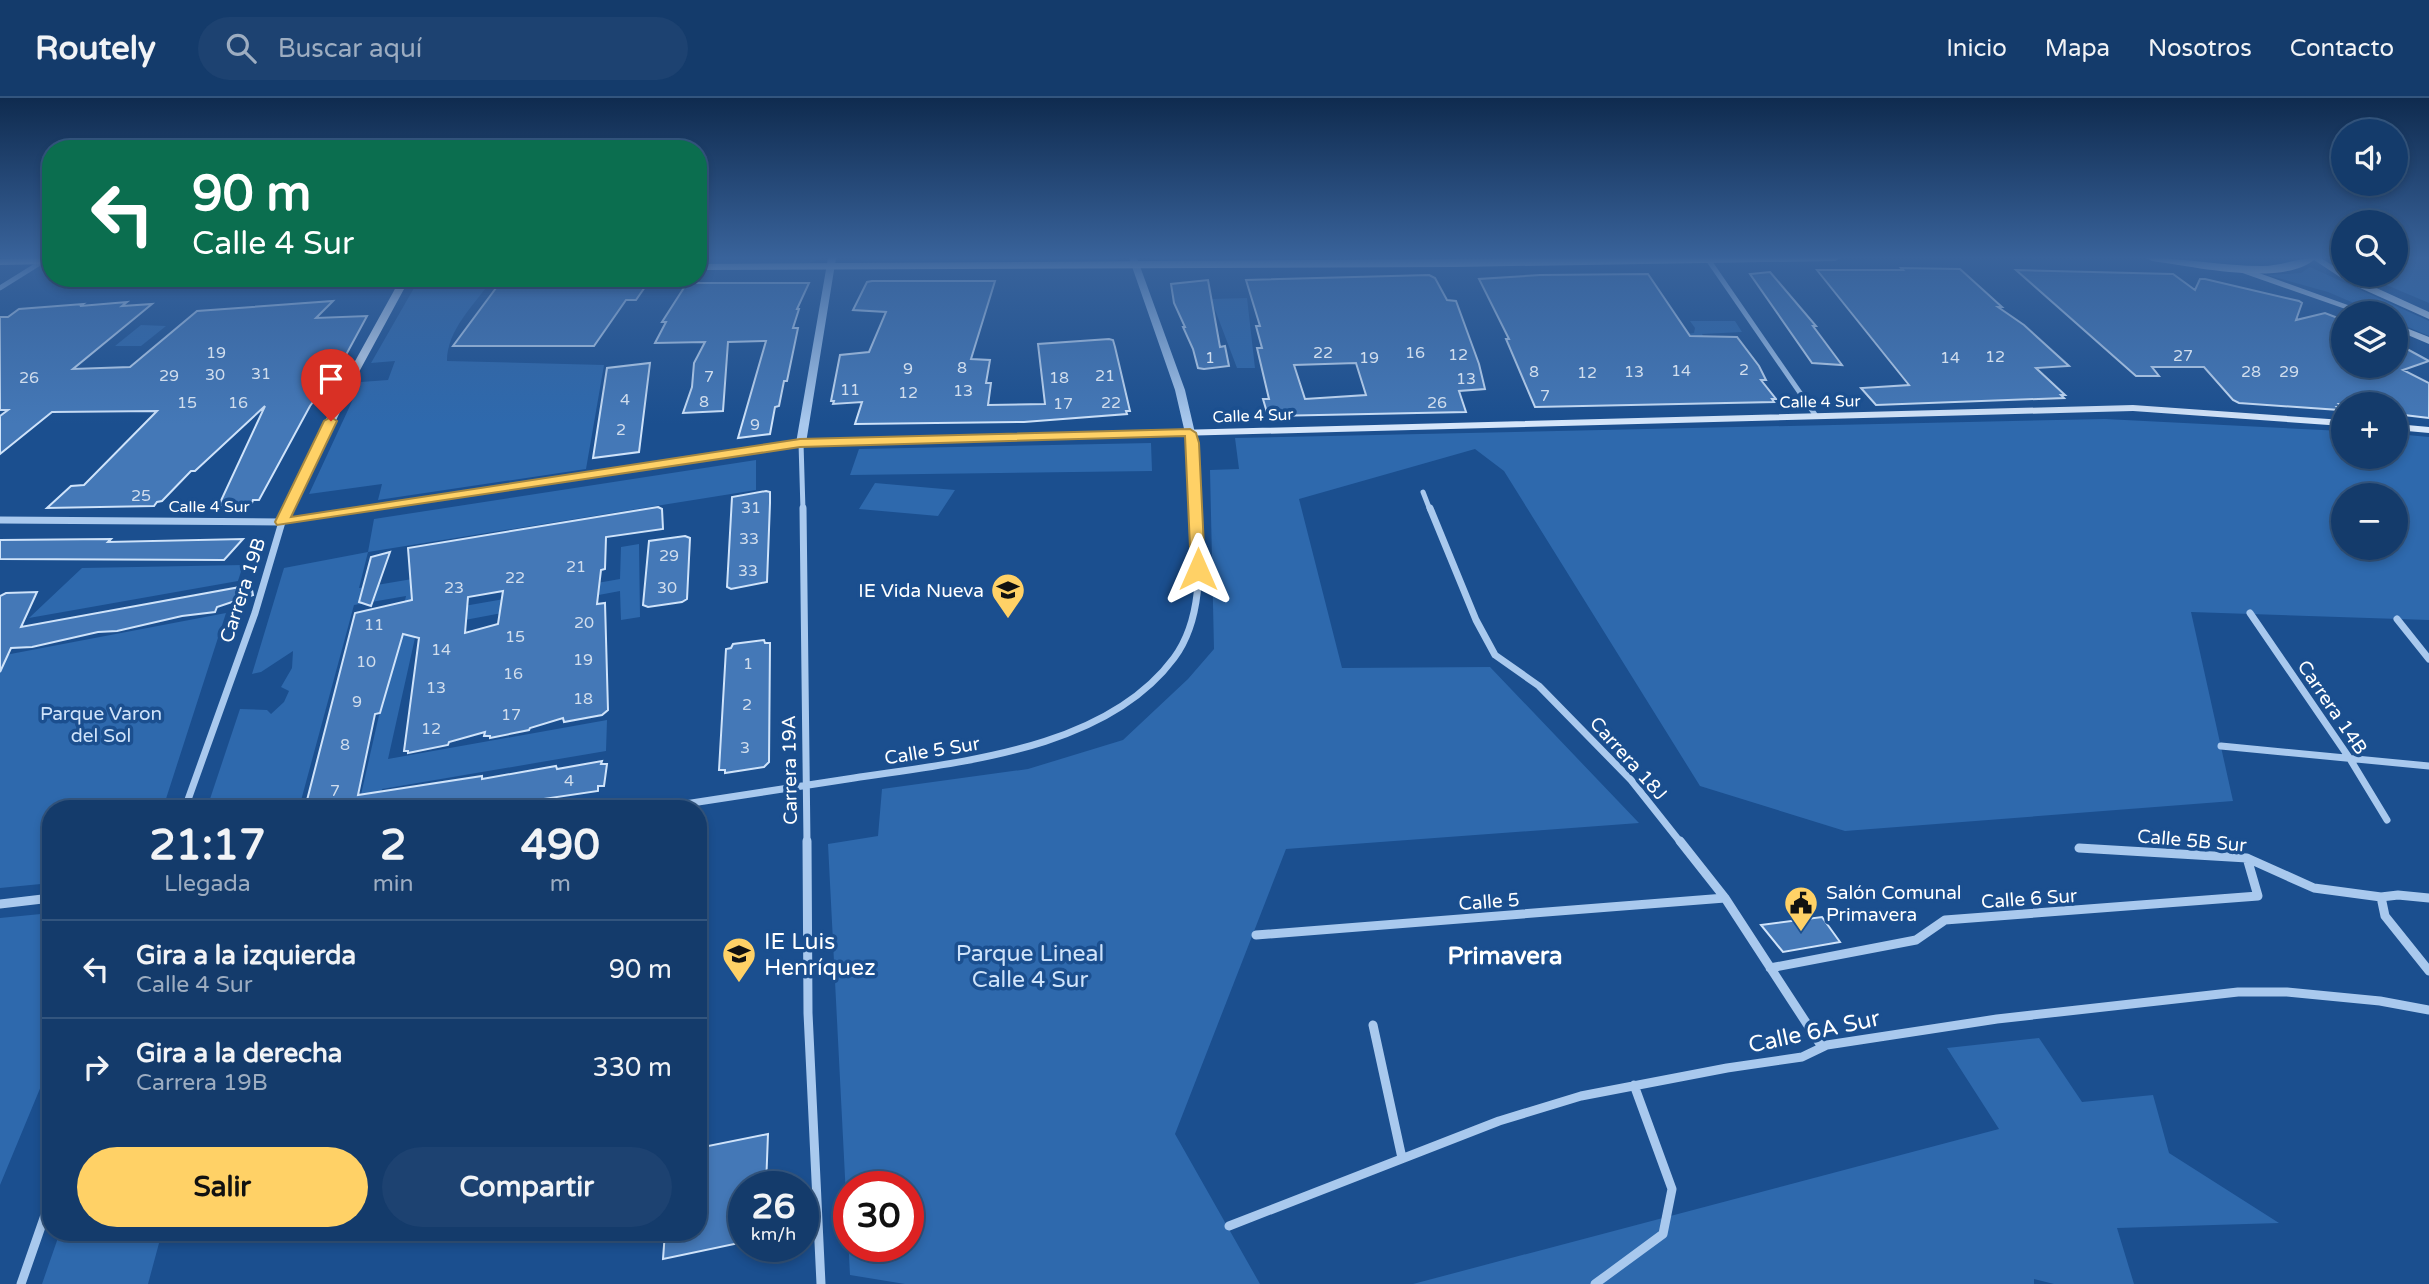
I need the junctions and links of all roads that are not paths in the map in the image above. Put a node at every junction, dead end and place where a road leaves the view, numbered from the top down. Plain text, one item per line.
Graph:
1 (386, 313) edge
2 (823, 313) edge
3 (1152, 313) edge
4 (1745, 313) edge
5 (2408, 332) edge
6 (2429, 341) edge
7 (1816, 416) junction
8 (2331, 422) edge
9 (2408, 428) edge
10 (2429, 430) edge
11 (1190, 433) junction
12 (800, 443) junction
13 (1423, 492) dead end
14 (0, 520) edge
15 (282, 522) junction
16 (2250, 613) dead end
17 (2397, 619) dead end
18 (2429, 659) edge
19 (2221, 746) dead end
20 (2350, 759) junction
21 (2429, 766) edge
22 (806, 785) junction
23 (188, 800) edge
24 (707, 800) edge
25 (2387, 820) dead end
26 (2079, 848) dead end
27 (2247, 858) junction
28 (2381, 897) junction
29 (1725, 898) junction
30 (2429, 898) edge
31 (42, 899) edge
32 (0, 904) edge
33 (1256, 935) dead end
34 (1770, 968) junction
35 (2429, 971) edge
36 (2429, 1010) edge
37 (1373, 1025) dead end
38 (1822, 1047) junction
39 (1634, 1086) junction
40 (1402, 1158) junction
41 (42, 1224) edge
42 (1229, 1226) dead end
43 (21, 1284) edge
44 (821, 1284) edge
45 (1595, 1284) edge

1 - 15 main road, Carrera 19B
2 - 12 street, Carrera 19A
3 - 11 street
4 - 7 street
5 - 6 main road
7 - 8 main road, Calle 4 Sur
7 - 11 main road, Calle 4 Sur
9 - 10 main road
11 - 12 main road, Calle 4 Sur
11 - 22 street, Calle 5 Sur
12 - 15 main road, Calle 4 Sur
12 - 22 street, Carrera 19A
13 - 29 street, Carrera 18J
14 - 15 street, Calle 4 Sur
15 - 23 street, Carrera 19B
16 - 20 street, Carrera 14B
17 - 18 street
19 - 20 street
20 - 21 street
20 - 25 street, Carrera 14B
22 - 24 street, Calle 5 Sur
22 - 44 street, Carrera 19A
26 - 27 street, Calle 5B Sur
27 - 28 street, Calle 5B Sur
27 - 34 street, Calle 6 Sur
28 - 30 street
28 - 35 street
29 - 33 street, Calle 5
29 - 34 street, Carrera 18J
31 - 32 street
34 - 38 street, Carrera 18J
36 - 38 street, Calle 6A Sur
37 - 40 street
38 - 39 street, Calle 6A Sur
39 - 40 street, Calle 6A Sur
39 - 45 street
40 - 42 street, Calle 6A Sur
41 - 43 street

